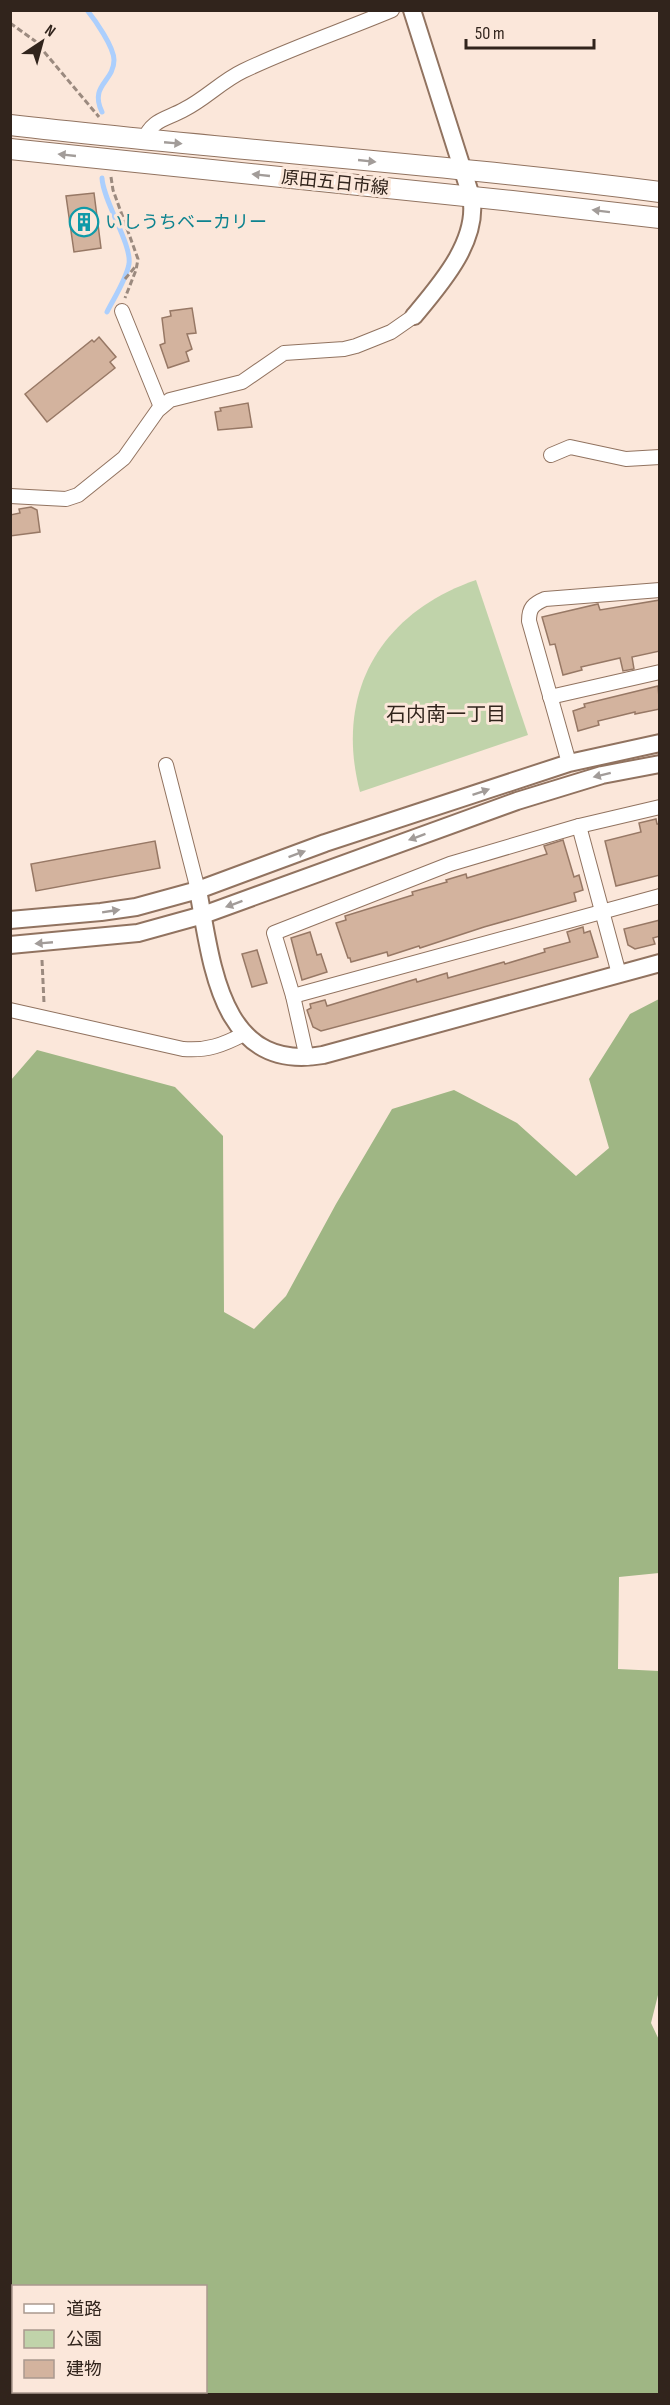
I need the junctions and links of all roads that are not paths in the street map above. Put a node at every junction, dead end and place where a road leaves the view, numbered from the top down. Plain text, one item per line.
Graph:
1 (392, 10) edge
2 (412, 10) edge
3 (10, 125) edge
4 (143, 141) junction
5 (10, 149) edge
6 (462, 171) junction
7 (660, 192) edge
8 (471, 196) junction
9 (660, 218) edge
10 (122, 311) road end
11 (414, 316) joint
12 (161, 407) junction
13 (551, 455) dead end
14 (660, 457) edge
15 (10, 496) edge
16 (660, 590) edge
17 (660, 672) edge
18 (550, 697) junction
19 (660, 743) edge
20 (569, 762) junction
21 (660, 764) edge
22 (166, 765) dead end
23 (660, 807) edge
24 (579, 826) junction
25 (198, 890) junction
26 (660, 896) edge
27 (603, 912) junction
28 (203, 915) junction
29 (10, 920) edge
30 (10, 945) edge
31 (660, 963) edge
32 (620, 974) junction
33 (293, 996) junction
34 (10, 1010) edge
35 (244, 1034) junction
36 (307, 1058) junction

1 - 4 street
2 - 6 street
3 - 4 main road, 原田五日市線
4 -> 6 main road, 原田五日市線
8 -> 5 main road, 原田五日市線
6 - 7 main road, 原田五日市線
6 - 8 street
9 -> 8 main road, 原田五日市線
8 - 11 street
10 - 12 street
11 - 12 street
12 - 15 street
13 - 14 street
16 - 18 street
17 - 18 street
18 - 20 street
19 - 20 street
25 -> 20 street
21 -> 28 street
22 - 25 street
23 - 24 street
24 - 27 street
24 - 33 street
25 - 28 street
29 -> 25 street
26 - 27 street
27 - 32 street
27 - 33 street
28 -> 30 street
28 - 35 street
31 - 32 street
32 - 36 street
33 - 36 street
34 - 35 street
35 - 36 street

